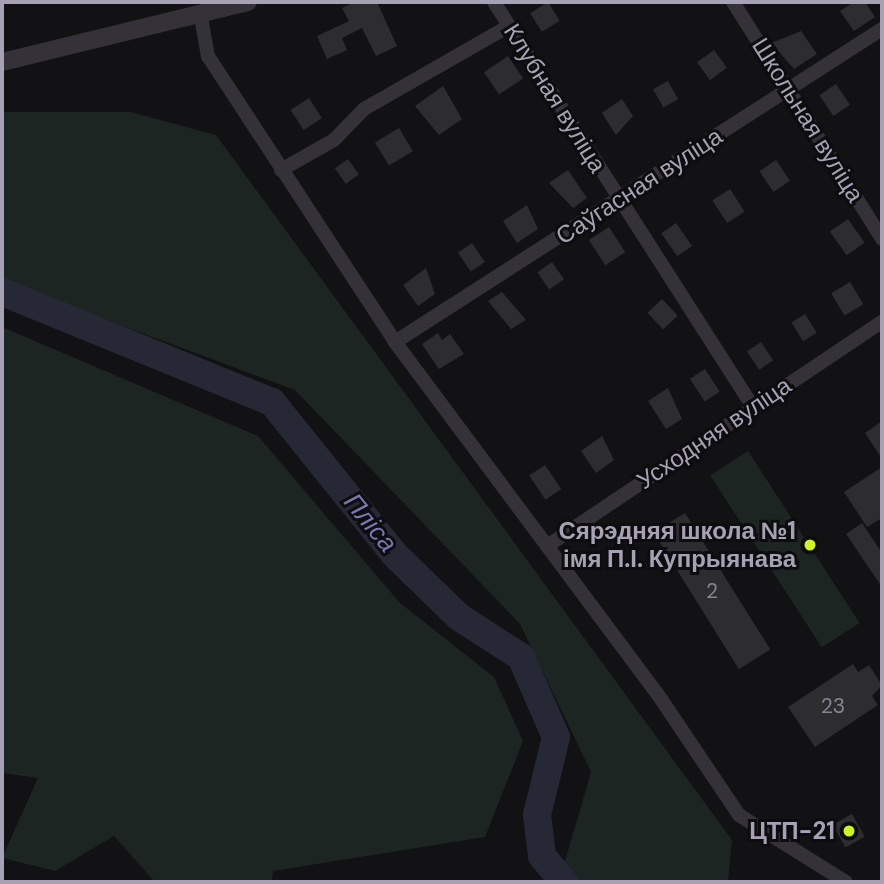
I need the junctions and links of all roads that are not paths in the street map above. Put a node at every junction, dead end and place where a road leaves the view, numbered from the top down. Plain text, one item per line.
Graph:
1 (248, 2) edge
2 (494, 2) edge
3 (733, 2) edge
4 (201, 17) junction
5 (509, 26) junction
6 (882, 29) edge
7 (2, 62) edge
8 (788, 90) junction
9 (281, 170) junction
10 (619, 199) junction
11 (882, 239) edge
12 (882, 321) edge
13 (395, 342) junction
14 (752, 406) junction
15 (547, 546) junction
16 (846, 882) edge

1 - 4 street
2 - 5 street, Клубная вуліца
3 - 8 street, Школьная вуліца
4 - 7 street
4 - 9 street
5 - 9 street
5 - 10 street, Клубная вуліца
6 - 8 street, Саўгасная вуліца
8 - 10 street, Саўгасная вуліца
8 - 11 street, Школьная вуліца
9 - 13 street
10 - 13 street, Саўгасная вуліца
10 - 14 street, Клубная вуліца
12 - 14 street, Усходняя вуліца
13 - 15 street
14 - 15 street, Усходняя вуліца
15 - 16 street

